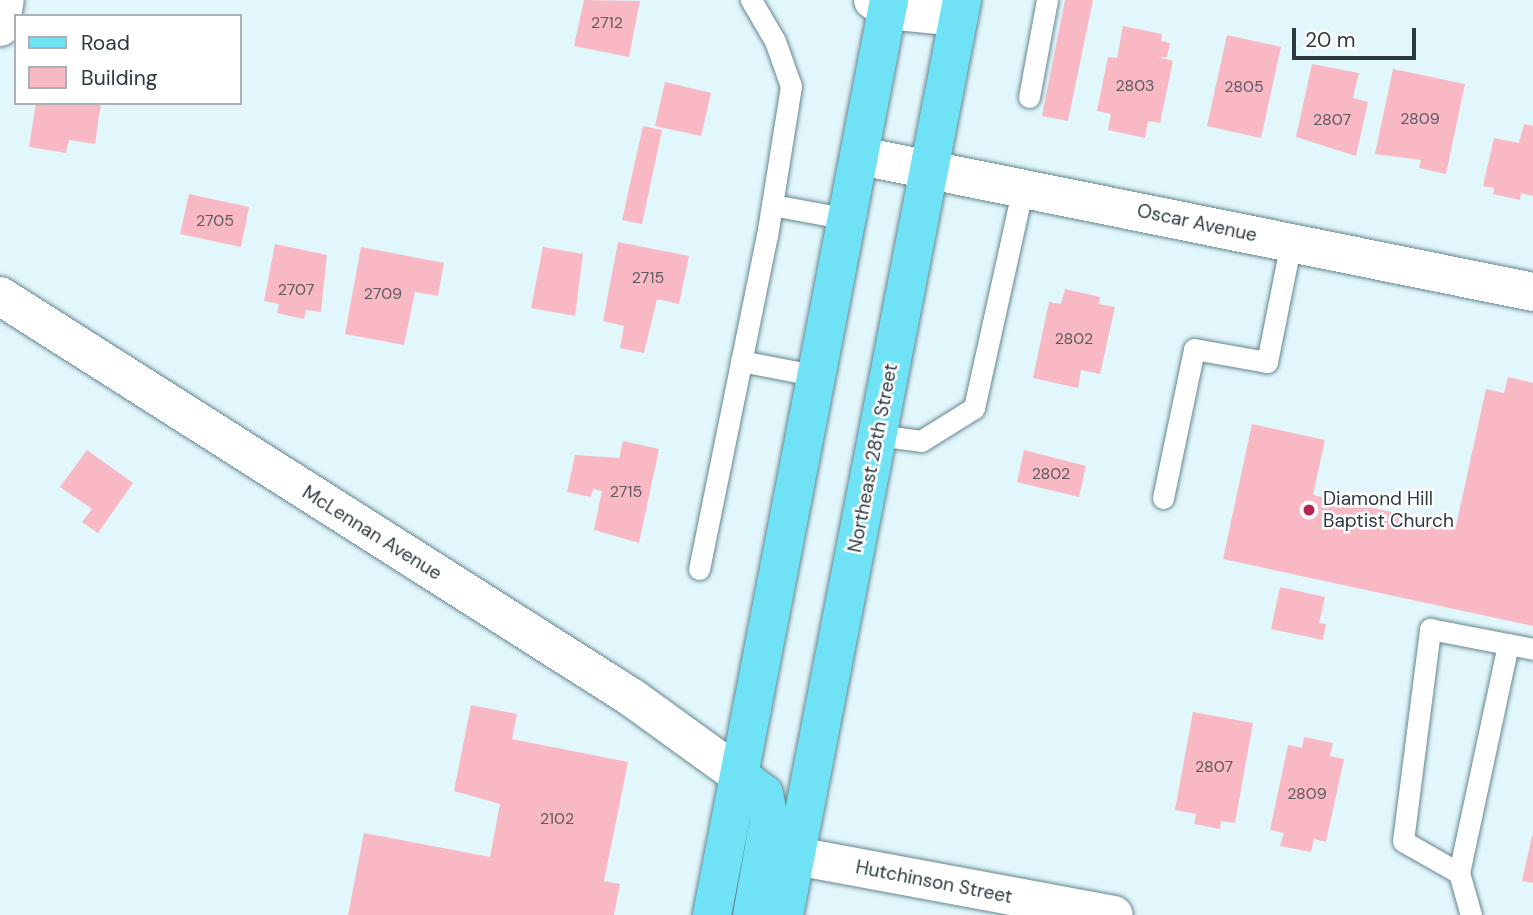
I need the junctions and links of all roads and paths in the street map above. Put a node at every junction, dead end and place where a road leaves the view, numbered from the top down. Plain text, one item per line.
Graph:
1 (5, 0) edge
2 (751, 0) edge
3 (1047, 0) edge
4 (883, 3) edge
5 (961, 8) edge
6 (0, 27) edge
7 (1030, 97) dead end
8 (861, 156) junction
9 (930, 168) junction
10 (1023, 187) junction
11 (772, 205) junction
12 (849, 219) junction
13 (1291, 242) junction
14 (1533, 292) edge
15 (0, 296) edge
16 (741, 361) junction
17 (818, 376) junction
18 (878, 435) junction
19 (1163, 498) dead end
20 (699, 569) dead end
21 (1508, 644) junction
22 (1533, 649) edge
23 (740, 776) junction
24 (796, 856) junction
25 (1459, 873) junction
26 (712, 915) edge
27 (751, 915) edge
28 (785, 915) edge
29 (1114, 915) edge
30 (1471, 915) edge

1 - 6 street
2 - 11 lane
3 - 7 lane
4 - 5 street
4 - 8 main road
5 - 9 main road, Northeast 28th Street
8 - 9 street, Oscar Avenue
8 - 12 main road
9 - 10 street, Oscar Avenue
9 - 18 main road, Northeast 28th Street
10 - 13 street, Oscar Avenue
10 - 18 lane
11 - 12 lane
11 - 16 lane
12 - 17 main road
13 - 14 street, Oscar Avenue
13 - 19 lane
15 - 23 street, McLennan Avenue
16 - 17 lane
16 - 20 lane
17 - 23 main road
18 - 24 main road, Northeast 28th Street
21 - 22 lane
21 - 25 lane
21 - 25 lane
23 - 26 main road
23 - 27 main road
24 - 28 main road, Northeast 28th Street
24 - 29 street, Hutchinson Street
25 - 30 lane

